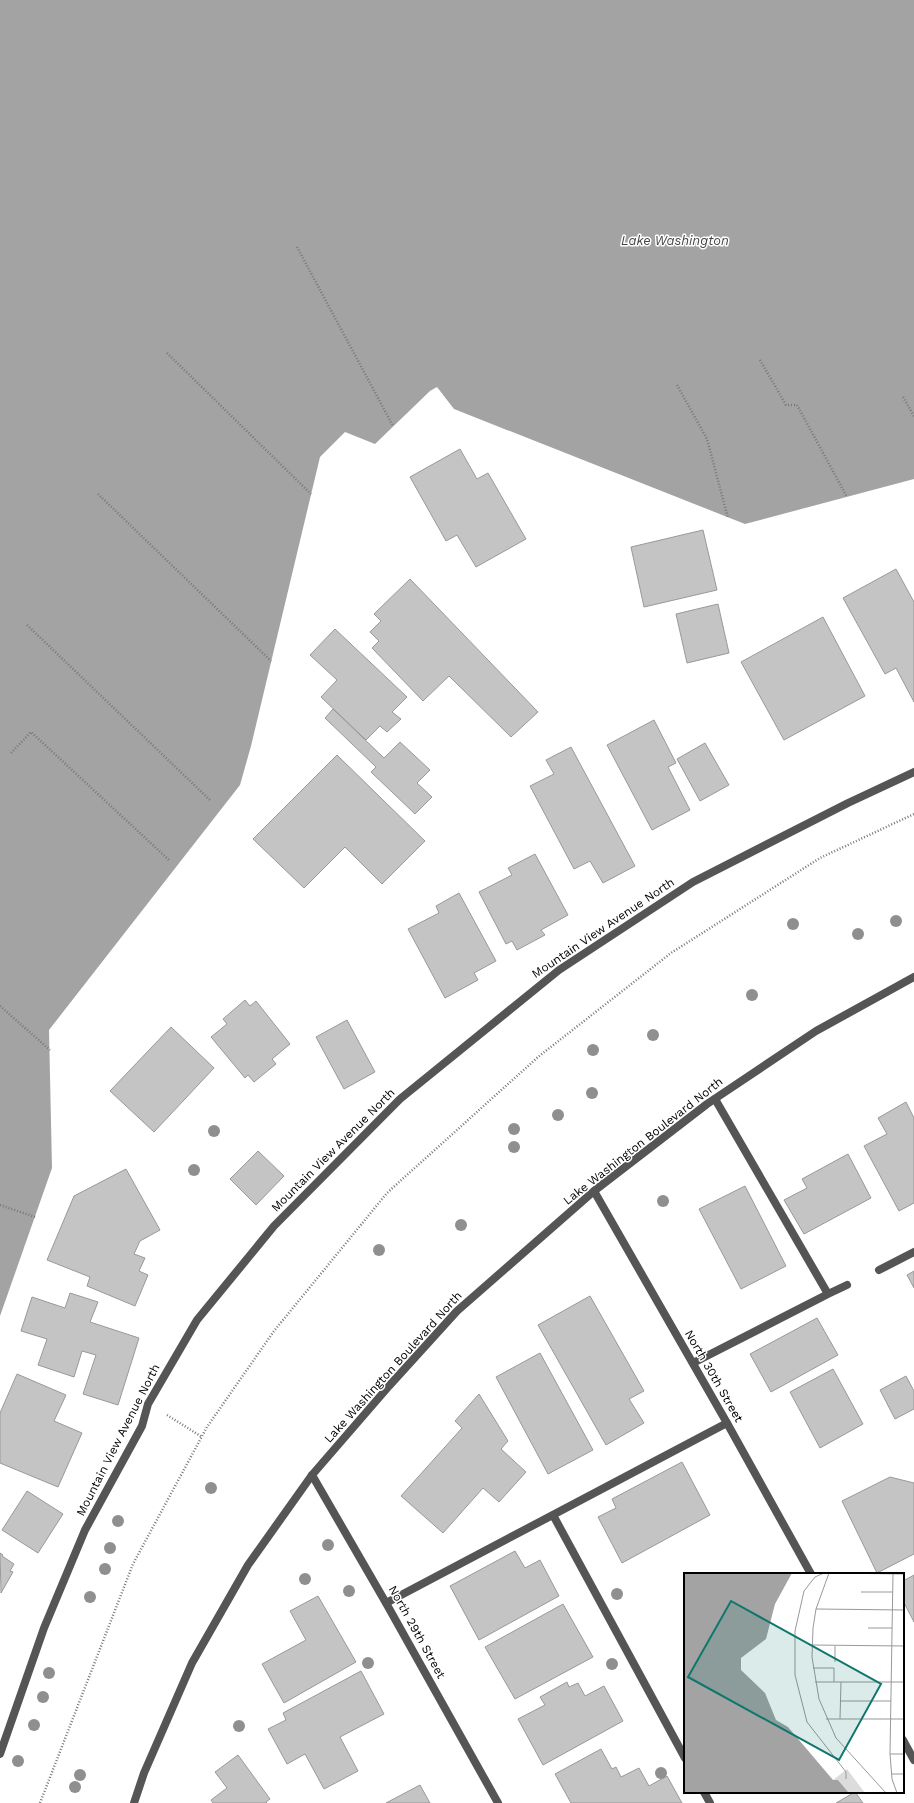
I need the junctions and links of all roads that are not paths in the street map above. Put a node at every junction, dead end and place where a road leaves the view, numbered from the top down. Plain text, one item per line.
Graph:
1 (914, 772) edge
2 (914, 977) edge
3 (715, 1099) junction
4 (594, 1191) junction
5 (914, 1252) edge
6 (879, 1270) dead end
7 (847, 1285) dead end
8 (828, 1294) junction
9 (693, 1363) junction
10 (727, 1423) junction
11 (312, 1475) junction
12 (553, 1515) junction
13 (810, 1573) edge
14 (386, 1603) junction
15 (904, 1742) edge
16 (0, 1754) edge
17 (684, 1756) edge
18 (914, 1760) edge
19 (705, 1793) edge
20 (134, 1803) edge
21 (498, 1803) edge
22 (710, 1803) edge

1 - 16 street, Mountain View Avenue North
2 - 3 street, Lake Washington Boulevard North
3 - 4 street, Lake Washington Boulevard North
3 - 8 street
4 - 9 street, North 30th Street
4 - 11 street, Lake Washington Boulevard North
5 - 6 street
7 - 8 street
8 - 9 street
9 - 10 street, North 30th Street
10 - 12 street
10 - 13 street, North 30th Street
11 - 14 street, North 29th Street
11 - 20 street, Lake Washington Boulevard North
12 - 14 street
12 - 17 street
14 - 21 street, North 29th Street
15 - 18 street
19 - 22 street

